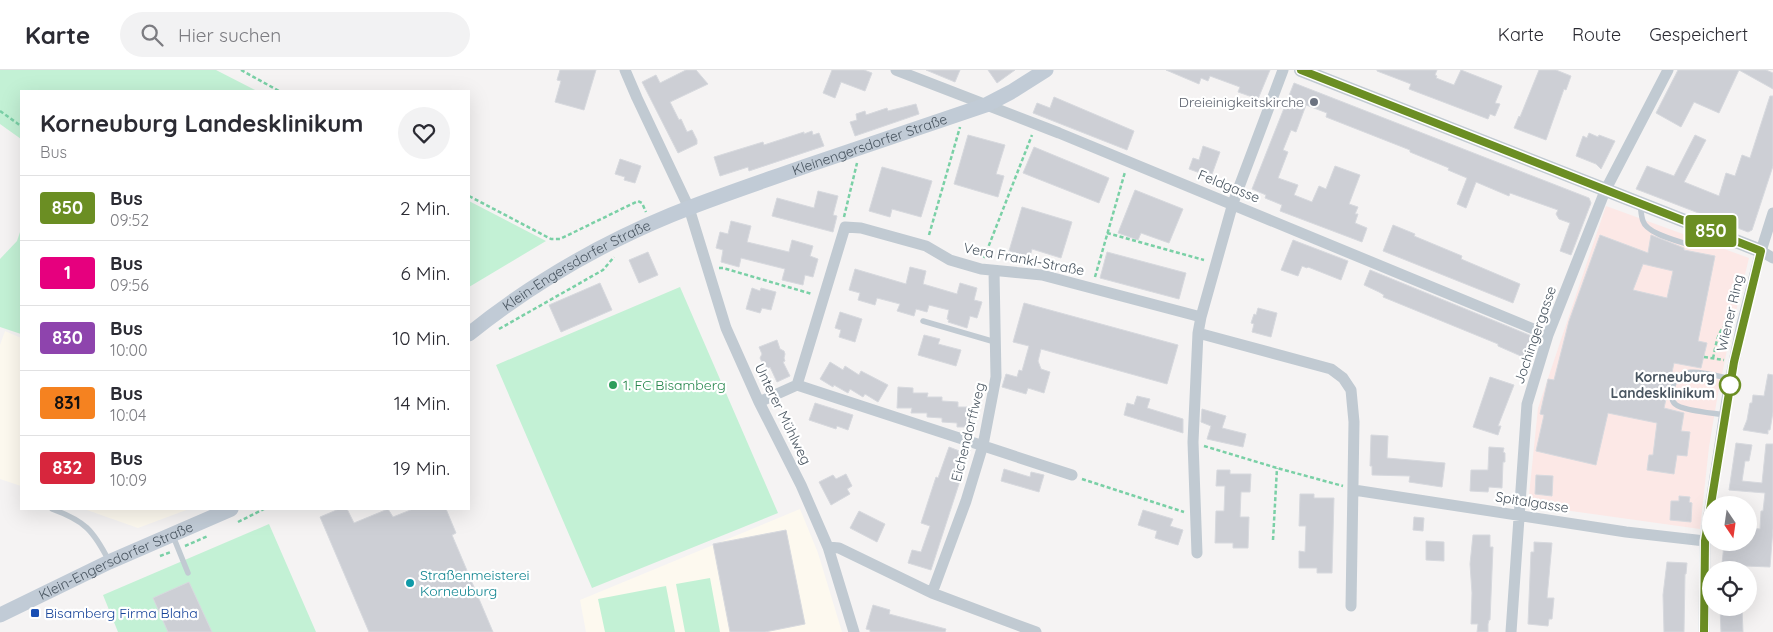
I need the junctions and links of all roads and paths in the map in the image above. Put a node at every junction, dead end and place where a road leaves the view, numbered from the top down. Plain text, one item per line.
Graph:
1 (241, 70) edge
2 (625, 70) edge
3 (896, 70) edge
4 (1046, 70) edge
5 (1283, 70) edge
6 (1301, 70) edge
7 (1668, 70) edge
8 (277, 90) edge
9 (986, 105) junction
10 (0, 111) edge
11 (967, 122) dead end
12 (1037, 124) junction
13 (20, 125) edge
14 (960, 127) junction
15 (951, 130) dead end
16 (1128, 162) junction
17 (848, 166) dead end
18 (1605, 191) junction
19 (470, 197) edge
20 (1232, 203) junction
21 (1640, 204) junction
22 (689, 208) junction
23 (1773, 212) edge
24 (650, 224) junction
25 (845, 228) junction
26 (1107, 233) junction
27 (1715, 233) junction
28 (926, 246) junction
29 (617, 254) dead end
30 (1767, 254) edge
31 (1216, 263) junction
32 (708, 269) junction
33 (981, 269) junction
34 (994, 271) junction
35 (1092, 288) junction
36 (823, 297) junction
37 (1201, 317) junction
38 (923, 322) dead end
39 (1742, 324) junction
40 (470, 333) edge
41 (492, 333) dead end
42 (1198, 333) junction
43 (1548, 335) junction
44 (995, 342) junction
45 (1704, 357) dead end
46 (1713, 358) junction
47 (1724, 360) dead end
48 (1731, 379) junction
49 (797, 385) junction
50 (759, 402) junction
51 (1725, 415) junction
52 (1193, 442) junction
53 (983, 445) junction
54 (1277, 468) junction
55 (1072, 475) joint
56 (1354, 490) junction
57 (1712, 496) edge
58 (55, 510) edge
59 (228, 510) edge
60 (262, 510) edge
61 (1195, 512) junction
62 (1518, 515) junction
63 (231, 525) dead end
64 (214, 533) dead end
65 (172, 534) junction
66 (1273, 540) dead end
67 (1702, 541) edge
68 (828, 547) junction
69 (178, 549) junction
70 (1705, 551) edge
71 (1197, 553) dead end
72 (153, 559) dead end
73 (109, 562) junction
74 (188, 573) dead end
75 (932, 593) junction
76 (1351, 606) dead end
77 (0, 615) edge
78 (854, 632) edge
79 (1036, 632) edge
80 (1511, 632) edge
81 (1704, 632) edge

1 - 8 path
2 - 22 street, Unterer Mühlweg
3 - 9 street, Feldgasse
4 - 9 main road, Kleinengersdorfer Straße
5 - 20 street
6 - 18 street
7 - 18 street, Jochingergasse
9 - 12 street, Feldgasse
9 - 22 main road, Kleinengersdorfer Straße
10 - 13 path
11 - 14 path
12 - 16 street, Feldgasse
12 - 33 path
14 - 15 path
14 - 28 path
16 - 20 street, Feldgasse
16 - 26 path
17 - 25 path
18 - 21 street
18 - 43 street, Jochingergasse
19 - 24 path
20 - 31 street
20 - 43 street, Feldgasse
21 - 27 street
21 - 27 lane
22 - 24 main road, Klein-Engersdorfer Straße
22 - 32 street, Unterer Mühlweg
23 - 30 street, Wiener Ring
24 - 40 main road, Klein-Engersdorfer Straße
25 - 28 street, Vera Frankl-Straße
25 - 36 street
26 - 31 path
26 - 35 path
27 - 30 street
28 - 33 street, Vera Frankl-Straße
29 - 41 path
30 - 39 street, Wiener Ring
31 - 37 street
32 - 36 path
32 - 50 street, Unterer Mühlweg
33 - 34 street, Vera Frankl-Straße
34 - 35 street, Vera Frankl-Straße
34 - 44 street, Eichendorffweg
35 - 37 street, Vera Frankl-Straße
36 - 49 street
37 - 42 street
38 - 44 lane
39 - 46 path
39 - 48 street, Wiener Ring
42 - 52 street
42 - 56 street
43 - 62 street, Jochingergasse
44 - 53 street, Eichendorffweg
45 - 46 path
46 - 47 path
48 - 51 street, Wiener Ring
48 - 51 lane
49 - 50 street
49 - 53 street
50 - 68 street, Unterer Mühlweg
51 - 57 street, Wiener Ring
52 - 54 path
52 - 61 street
53 - 55 street
53 - 75 street, Eichendorffweg
54 - 56 path
54 - 66 path
55 - 61 path
56 - 62 street, Spitalgasse
56 - 76 street
58 - 73 lane
59 - 65 main road, Klein-Engersdorfer Straße
60 - 63 path
61 - 71 street
62 - 67 street, Spitalgasse
62 - 80 street, Jochingergasse
64 - 69 path
65 - 69 lane
65 - 73 main road, Klein-Engersdorfer Straße
68 - 75 street
68 - 78 street, Unterer Mühlweg
69 - 72 path
69 - 74 lane
70 - 81 street, Wiener Ring
73 - 77 main road, Klein-Engersdorfer Straße
75 - 79 street

